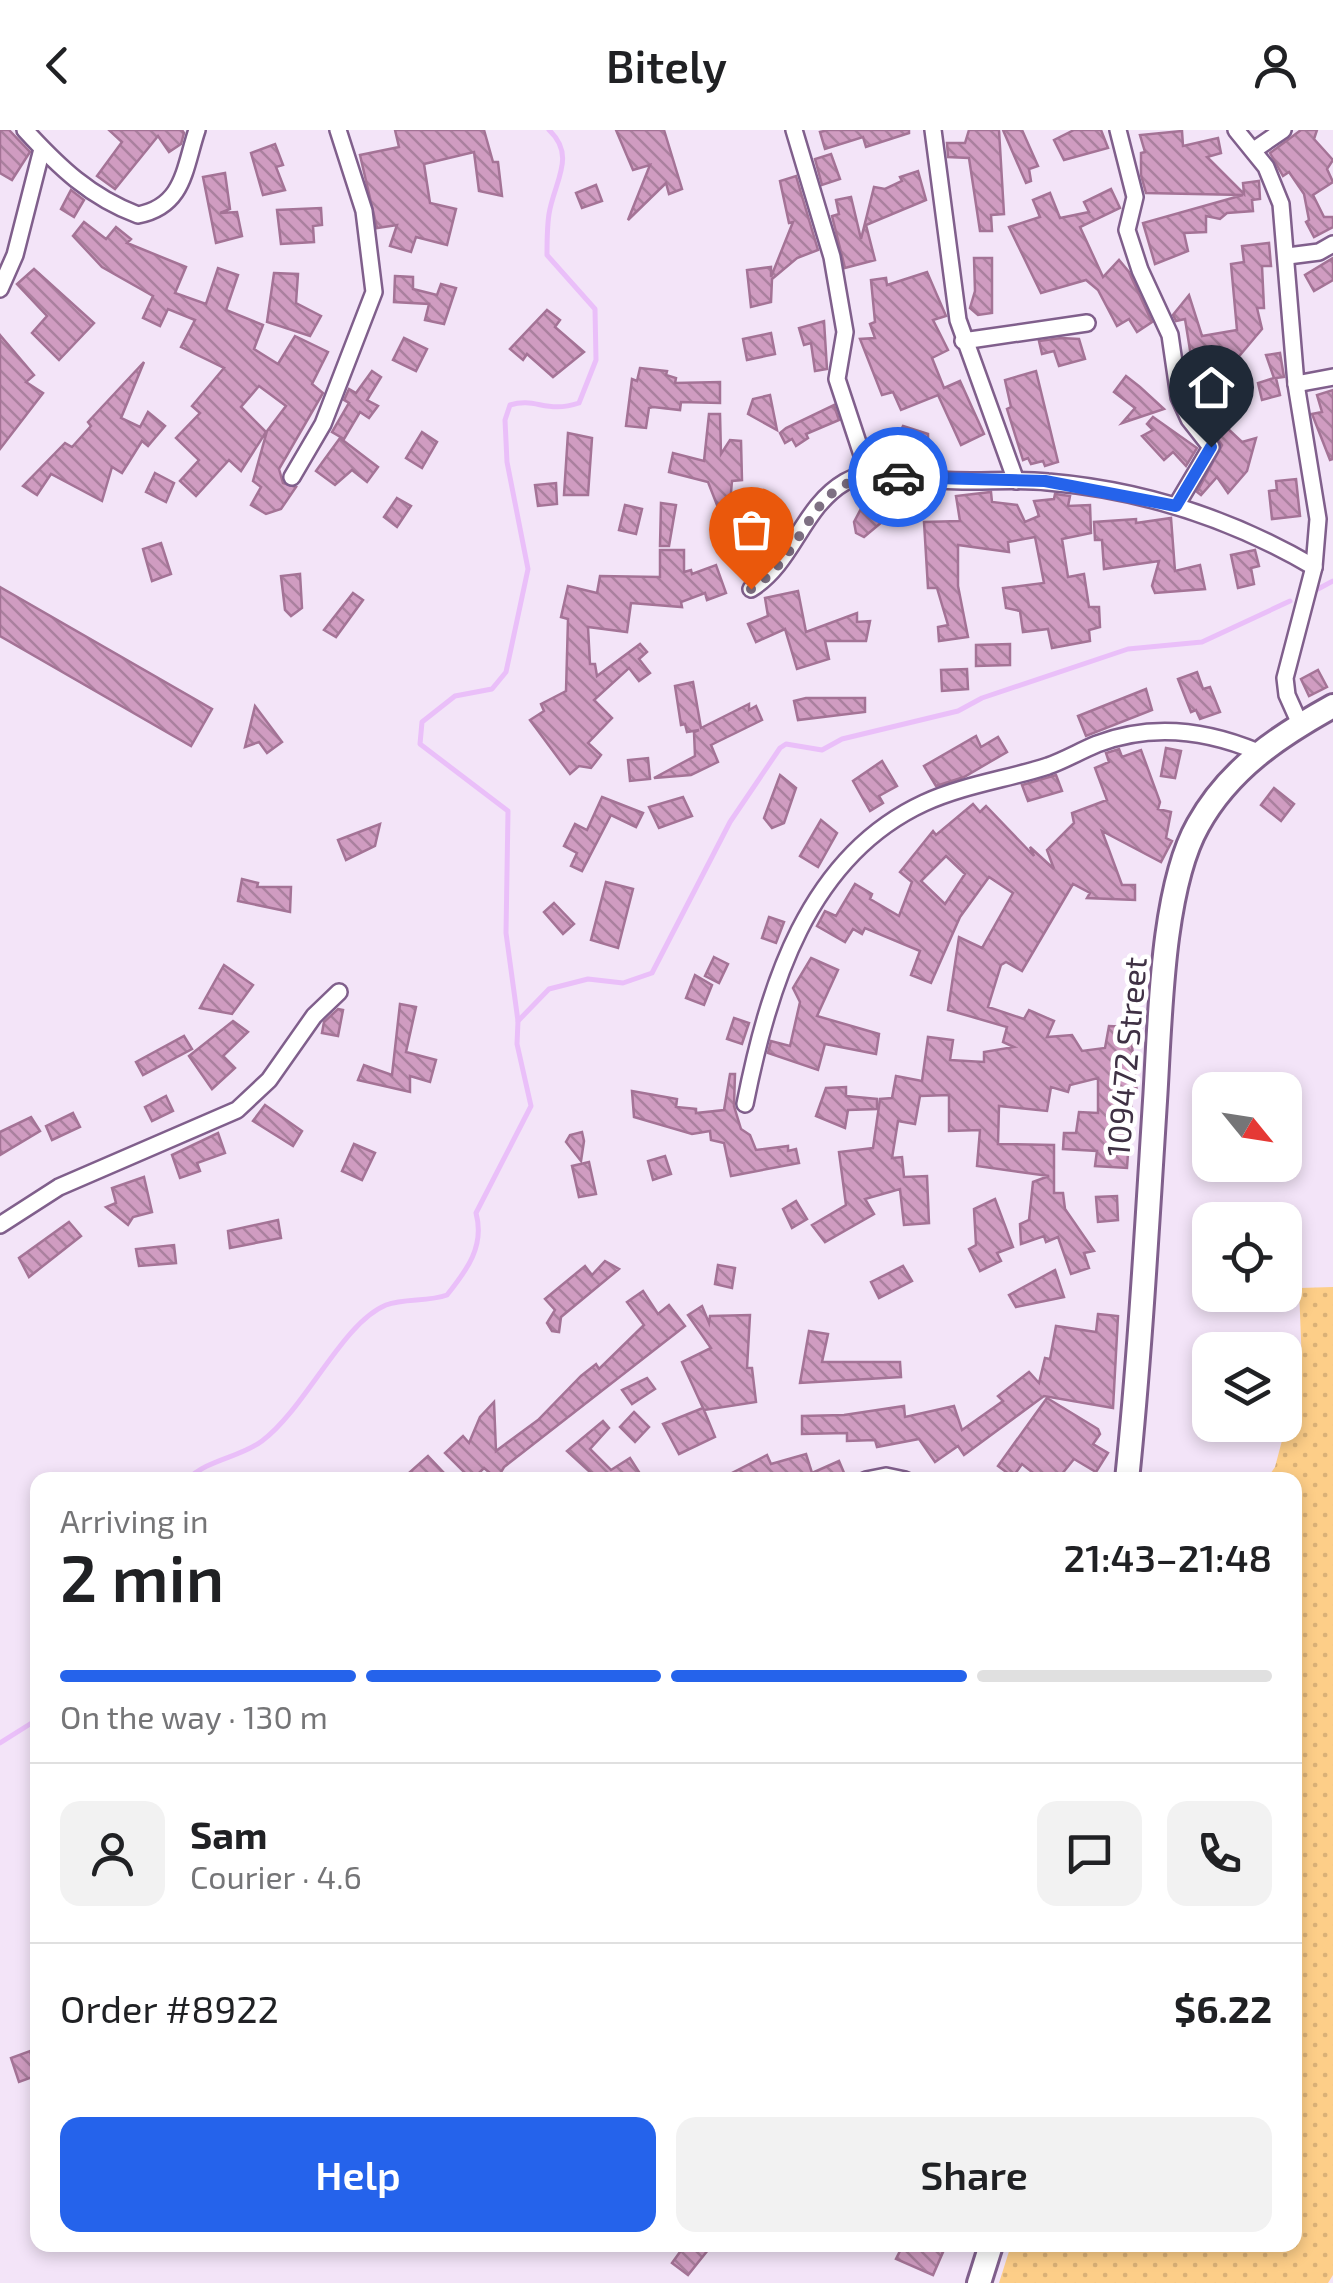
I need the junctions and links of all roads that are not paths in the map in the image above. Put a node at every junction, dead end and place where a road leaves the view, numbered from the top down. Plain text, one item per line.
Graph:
1 (25, 130) edge
2 (197, 130) edge
3 (338, 130) edge
4 (794, 130) edge
5 (933, 130) edge
6 (1118, 130) edge
7 (1236, 130) edge
8 (1283, 130) edge
9 (42, 149) junction
10 (1254, 150) junction
11 (1333, 244) edge
12 (1288, 256) junction
13 (0, 290) edge
14 (1088, 324) dead end
15 (963, 341) junction
16 (1333, 376) edge
17 (1296, 384) junction
18 (868, 474) junction
19 (292, 477) dead end
20 (1016, 481) junction
21 (1176, 506) junction
22 (1314, 566) junction
23 (751, 589) dead end
24 (1333, 706) edge
25 (1300, 724) junction
26 (1258, 752) junction
27 (339, 992) dead end
28 (744, 1104) dead end
29 (0, 1226) edge
30 (1128, 1472) edge
31 (988, 2252) edge
32 (979, 2283) edge

1 - 9 street
2 - 9 street
3 - 19 street
4 - 18 street
5 - 15 street
6 - 21 street
7 - 10 street
8 - 10 street
9 - 13 street
10 - 12 street
11 - 12 street
12 - 17 street
14 - 15 street
15 - 20 street
16 - 17 street
17 - 22 street
18 - 20 street
18 - 23 street
20 - 21 street
21 - 22 street
22 - 25 street
24 - 25 street, 109472 Street
25 - 26 street, 109472 Street
26 - 28 street
26 - 30 street, 109472 Street
27 - 29 street
31 - 32 street

